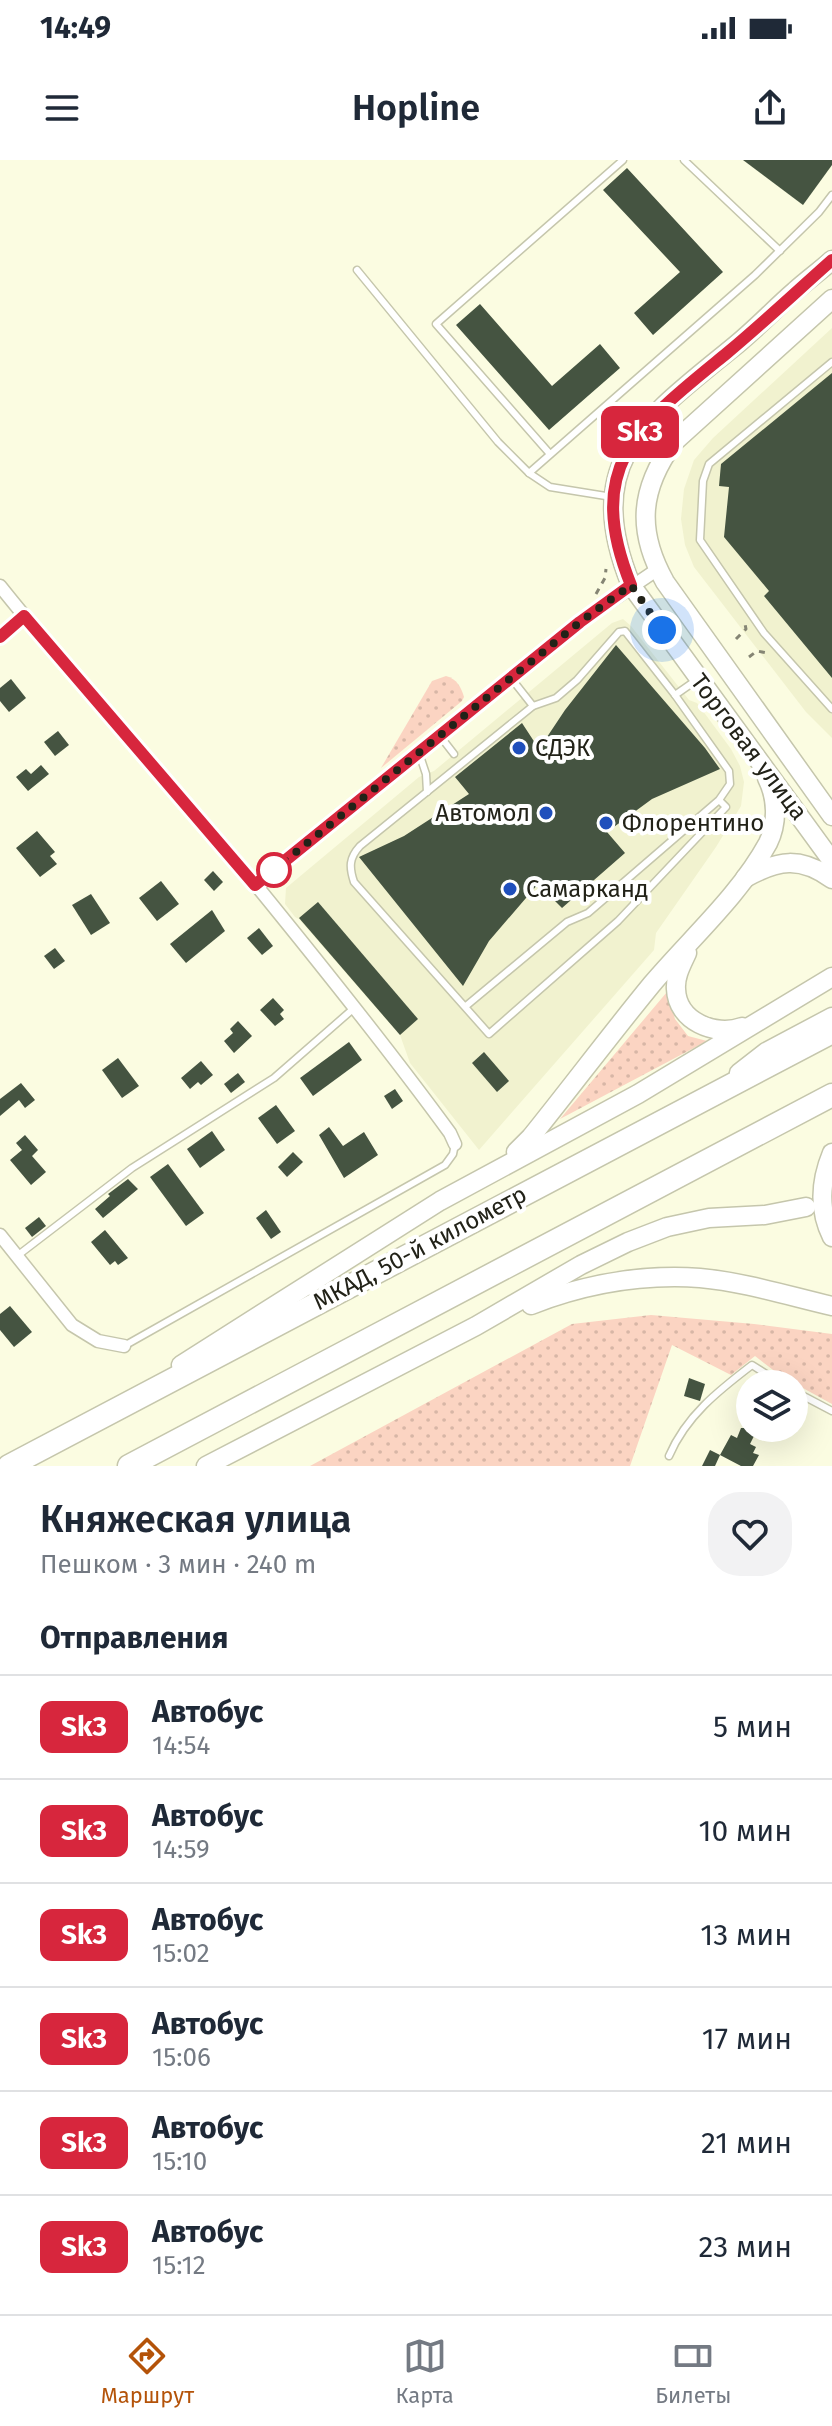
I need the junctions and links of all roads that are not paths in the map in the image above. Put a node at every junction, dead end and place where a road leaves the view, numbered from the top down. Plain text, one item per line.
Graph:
1 (623, 160) edge
2 (684, 160) edge
3 (832, 195) edge
4 (780, 251) junction
5 (832, 260) edge
6 (357, 270) dead end
7 (832, 299) edge
8 (832, 362) edge
9 (550, 454) junction
10 (529, 473) junction
11 (612, 497) junction
12 (658, 569) junction
13 (631, 585) junction
14 (0, 586) edge
15 (24, 616) junction
16 (0, 637) edge
17 (511, 678) junction
18 (698, 679) junction
19 (675, 695) junction
20 (533, 706) junction
21 (832, 709) edge
22 (440, 736) junction
23 (419, 753) junction
24 (454, 754) dead end
25 (756, 754) junction
26 (792, 759) junction
27 (427, 792) junction
28 (832, 792) edge
29 (719, 800) junction
30 (832, 816) edge
31 (832, 861) edge
32 (832, 879) edge
33 (742, 880) junction
34 (255, 885) junction
35 (694, 939) junction
36 (832, 977) edge
37 (466, 1006) junction
38 (353, 1009) junction
39 (832, 1017) edge
40 (759, 1021) junction
41 (832, 1032) edge
42 (832, 1095) edge
43 (704, 1098) junction
44 (455, 1144) joint
45 (832, 1153) edge
46 (501, 1166) junction
47 (806, 1207) dead end
48 (0, 1235) edge
49 (832, 1237) edge
50 (17, 1256) junction
51 (832, 1306) edge
52 (476, 1326) junction
53 (124, 1346) joint
54 (736, 1379) edge
55 (808, 1398) edge
56 (832, 1411) edge
57 (84, 1426) junction
58 (669, 1456) dead end
59 (9, 1466) edge
60 (129, 1466) edge
61 (206, 1466) edge

1 - 9 lane
2 - 4 lane
3 - 4 lane
4 - 9 lane
5 - 11 street, Торговая улица
6 - 10 lane
7 - 12 street, Торговая улица
8 - 21 lane
9 - 10 lane
10 - 11 lane
11 - 13 street, Торговая улица
12 - 13 street
12 - 26 street, Торговая улица
13 - 17 street
13 - 18 street, Торговая улица
14 - 15 street
15 - 16 street
15 - 34 street
17 - 20 lane
17 - 22 street
18 - 19 lane
18 - 25 street, Торговая улица
19 - 20 lane
19 - 29 lane
20 - 27 lane
22 - 23 street
22 - 24 lane
23 - 27 lane
23 - 34 street
25 - 31 street, Торговая улица
25 - 33 street
26 - 28 street
26 - 30 street, Торговая улица
27 - 37 lane
29 - 37 lane
29 - 37 lane
32 - 33 street
33 - 35 street
34 - 38 street
35 - 40 street
35 - 46 street
36 - 40 street
38 - 44 street
38 - 50 lane
39 - 43 street
40 - 46 street
41 - 43 highway, МКАД, 50-й километр
42 - 60 highway
43 - 57 highway, МКАД, 50-й километр
44 - 53 lane
45 - 49 street
46 - 57 street
47 - 52 street
48 - 50 street
50 - 53 street
51 - 52 street
52 - 61 street
54 - 58 lane
55 - 56 lane
57 - 59 highway, МКАД, 50-й километр

